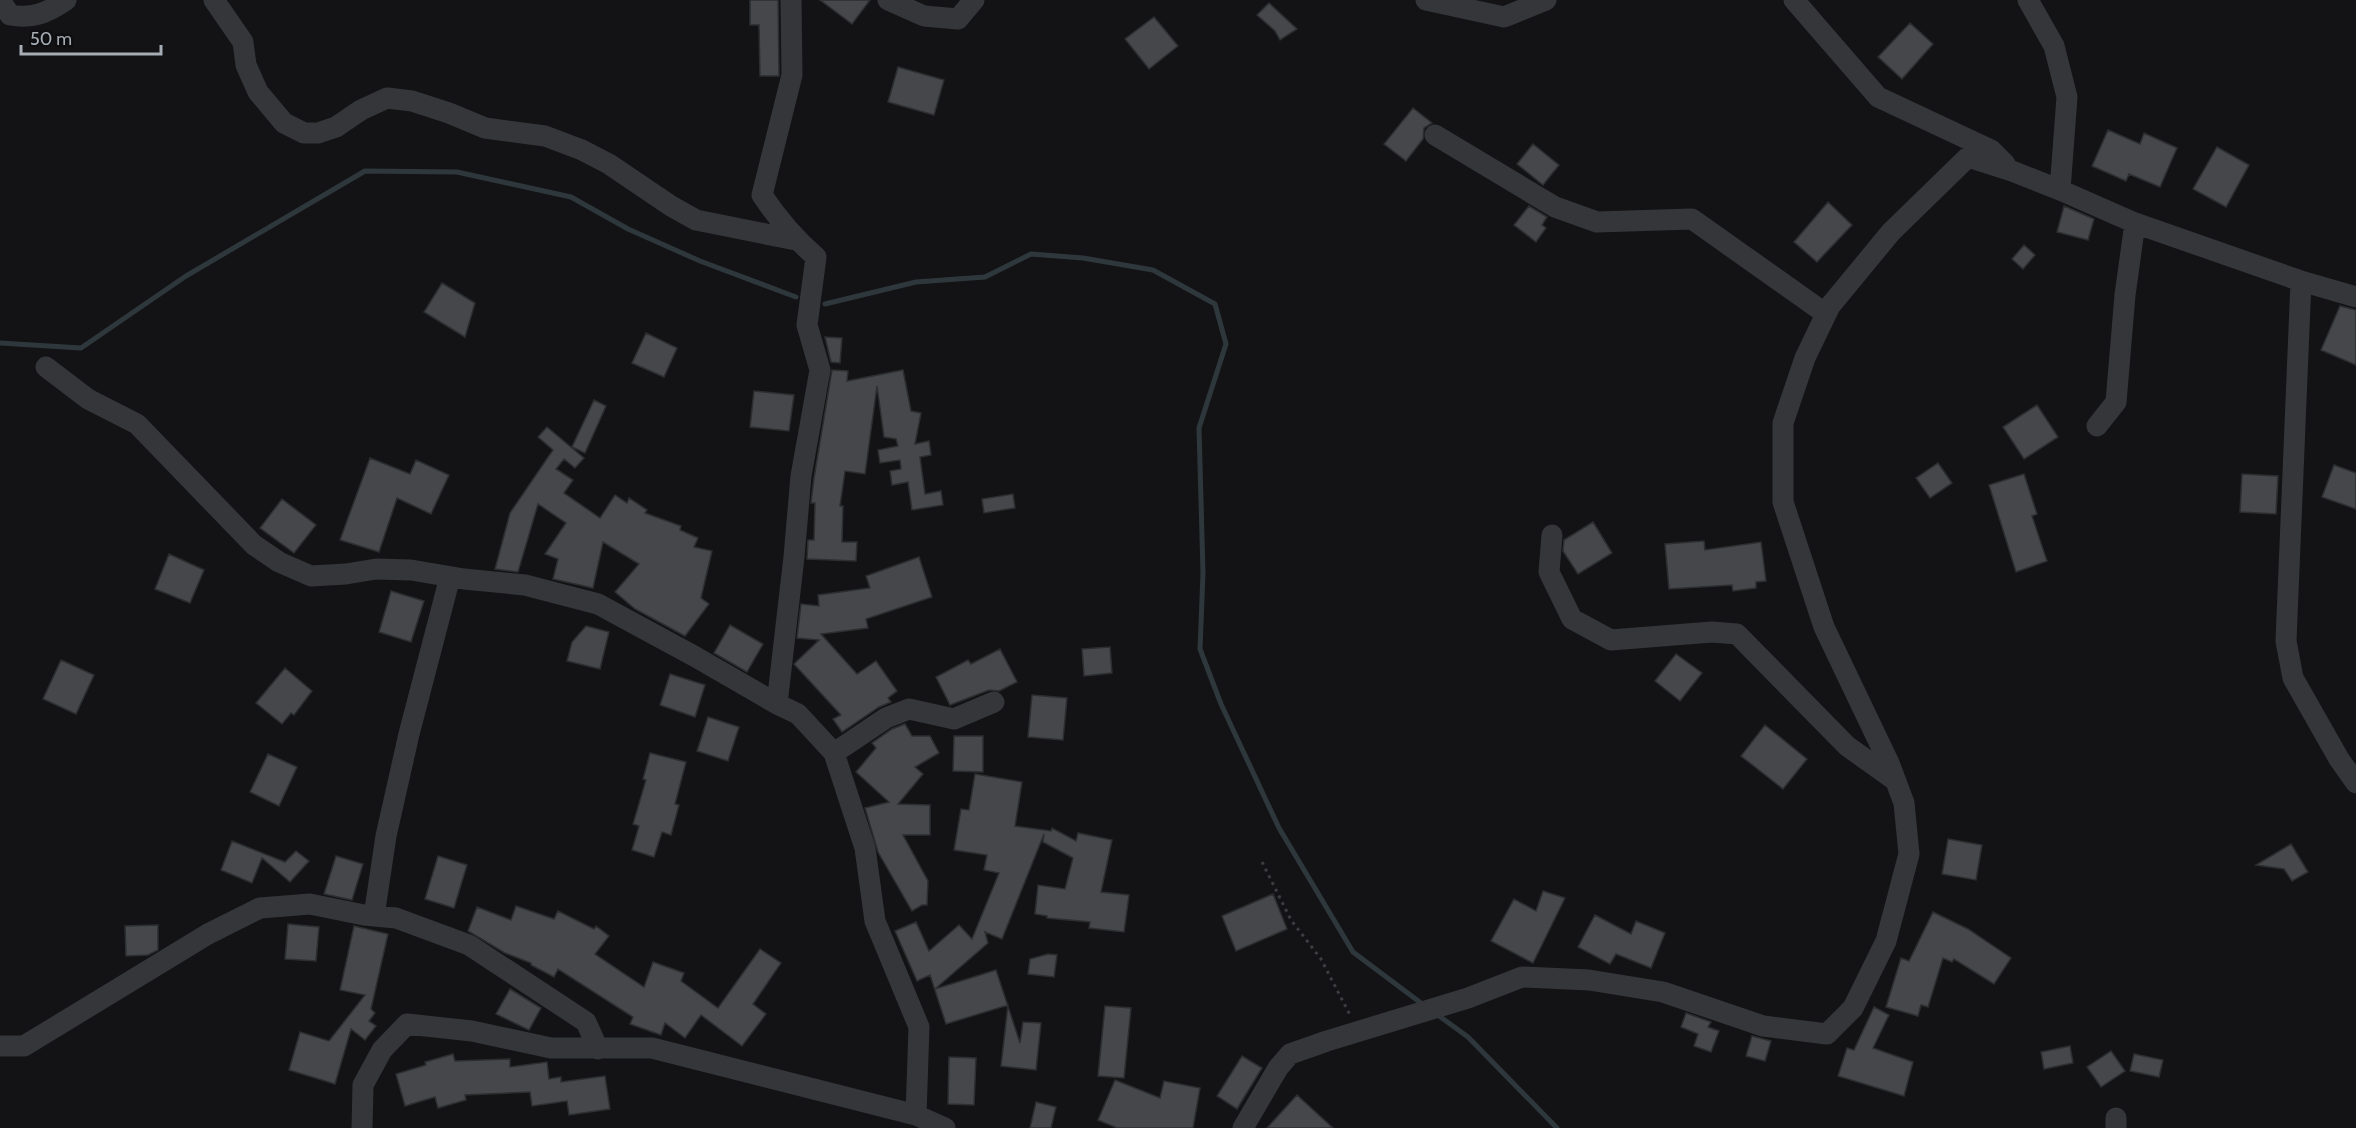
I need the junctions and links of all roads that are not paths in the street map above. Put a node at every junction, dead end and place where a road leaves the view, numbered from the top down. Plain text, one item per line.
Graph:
1 (0, 0) edge
2 (66, 0) edge
3 (214, 0) edge
4 (791, 0) edge
5 (888, 0) edge
6 (974, 0) edge
7 (1426, 0) edge
8 (1546, 0) edge
9 (1794, 0) edge
10 (2028, 0) edge
11 (1435, 135) dead end
12 (2012, 171) junction
13 (2060, 190) junction
14 (2135, 224) junction
15 (796, 240) junction
16 (2301, 281) junction
17 (2356, 297) edge
18 (1826, 314) junction
19 (46, 367) dead end
20 (2097, 426) dead end
21 (1552, 535) dead end
22 (450, 577) junction
23 (994, 702) dead end
24 (777, 704) junction
25 (834, 753) junction
26 (1896, 781) junction
27 (2356, 783) edge
28 (374, 916) junction
29 (0, 1046) edge
30 (598, 1048) junction
31 (916, 1115) junction
32 (362, 1128) edge
33 (945, 1128) edge
34 (1243, 1128) edge

1 - 2 street
3 - 15 street
4 - 15 street
5 - 6 street
7 - 8 street
9 - 12 street
10 - 13 street
11 - 18 street
12 - 13 street
12 - 18 street
13 - 14 street
14 - 16 street
14 - 20 street
15 - 24 street
16 - 17 street
16 - 27 street
18 - 26 street
19 - 22 street
21 - 26 street
22 - 24 street
22 - 28 street
23 - 25 street
24 - 25 street
25 - 31 street
26 - 34 street
28 - 29 street
28 - 30 street
30 - 31 street
30 - 32 street
31 - 33 street

